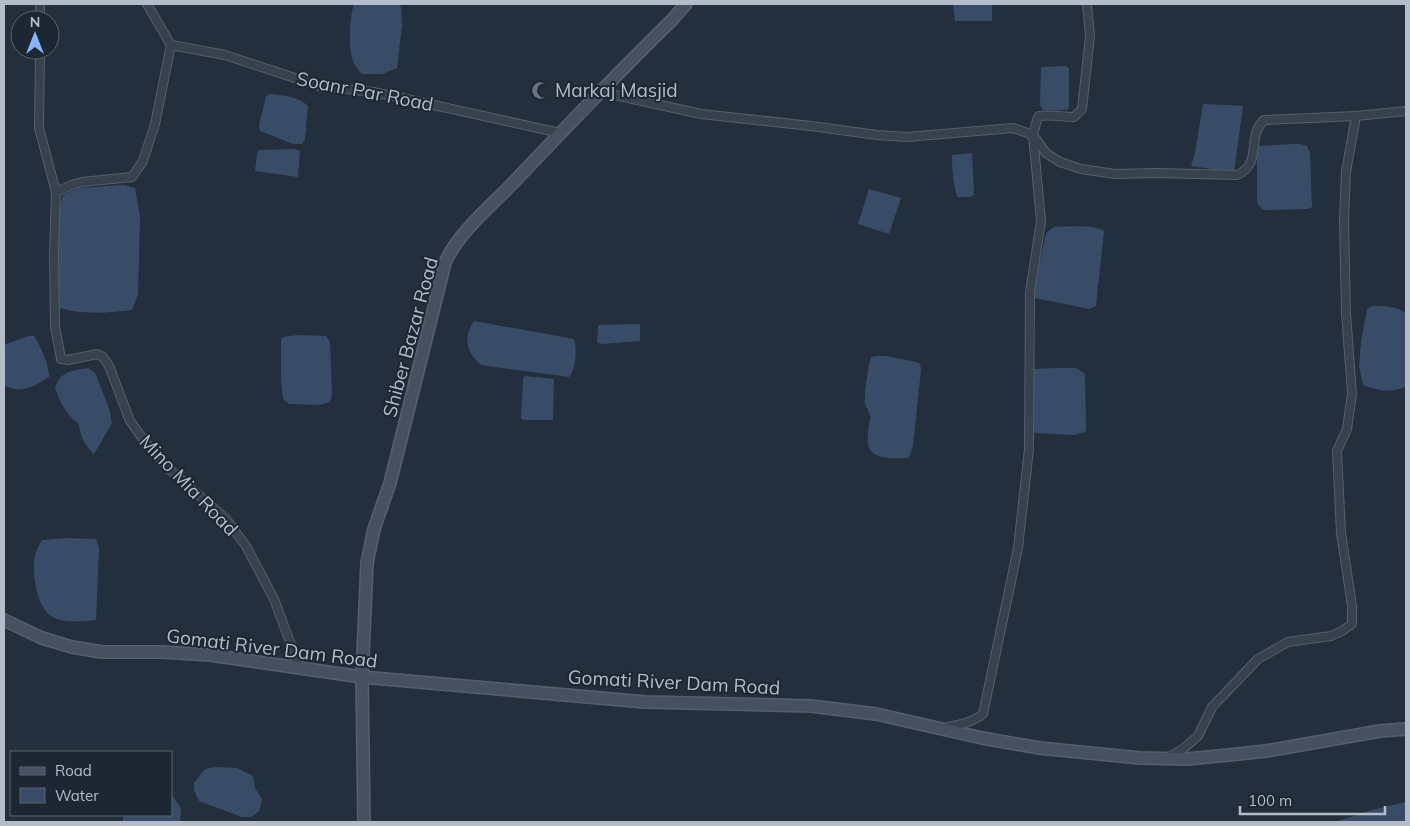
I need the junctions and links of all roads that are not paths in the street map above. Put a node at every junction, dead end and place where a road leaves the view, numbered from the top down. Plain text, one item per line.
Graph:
1 (147, 4) edge
2 (686, 4) edge
3 (1087, 4) edge
4 (171, 45) junction
5 (40, 60) edge
6 (601, 92) junction
7 (1406, 111) edge
8 (1356, 116) junction
9 (560, 133) junction
10 (1033, 135) junction
11 (56, 192) junction
12 (4, 620) edge
13 (300, 669) junction
14 (362, 677) junction
15 (939, 728) junction
16 (1406, 729) edge
17 (1165, 759) junction
18 (364, 822) edge

1 - 4 street
2 - 6 main road, Shiber Bazar Road
3 - 10 street
4 - 9 street, Soanr Par Road
4 - 11 street
5 - 11 street, Mino Mia Road
6 - 9 main road, Shiber Bazar Road
6 - 10 street
7 - 8 street
8 - 10 street
8 - 17 street
9 - 14 main road, Shiber Bazar Road
10 - 15 street
11 - 13 street, Mino Mia Road
12 - 13 main road, Gomati River Dam Road
13 - 14 main road, Gomati River Dam Road
14 - 15 main road, Gomati River Dam Road
14 - 18 main road, Shiber Bazar Road
15 - 17 main road, Gomati River Dam Road
16 - 17 main road, Gomati River Dam Road

